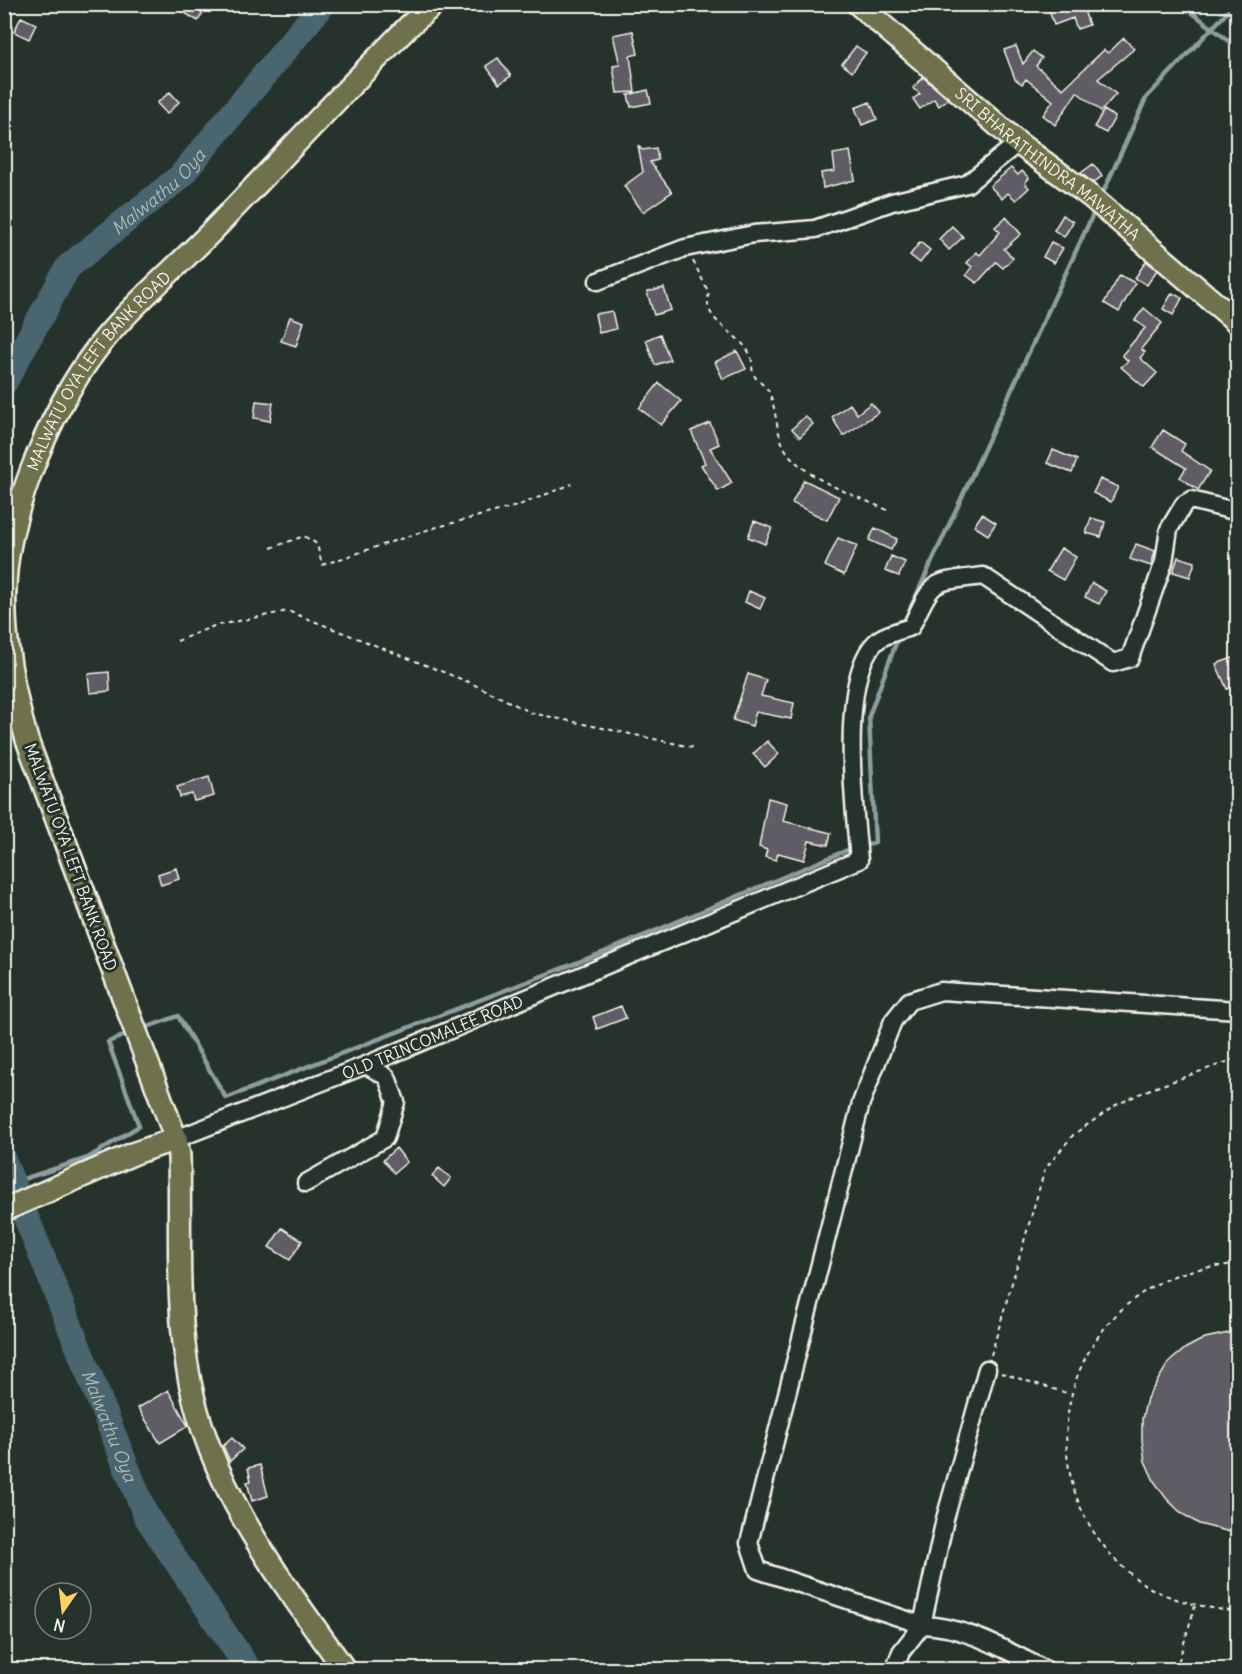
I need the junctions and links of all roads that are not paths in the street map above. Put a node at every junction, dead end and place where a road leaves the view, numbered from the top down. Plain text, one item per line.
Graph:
1 (434, 4) edge
2 (858, 4) edge
3 (1018, 143) junction
4 (598, 280) dead end
5 (1238, 323) edge
6 (1238, 512) edge
7 (1238, 1010) edge
8 (366, 1065) junction
9 (176, 1139) junction
10 (306, 1183) dead end
11 (4, 1209) edge
12 (987, 1369) road end
13 (922, 1626) junction
14 (345, 1670) edge
15 (894, 1670) edge
16 (1046, 1670) edge

1 - 9 main road, MALWATU OYA LEFT BANK ROAD
2 - 3 main road, SRI BHARATHINDRA MAWATHA
3 - 4 street
3 - 5 main road, SRI BHARATHINDRA MAWATHA
6 - 8 street, OLD TRINCOMALEE ROAD
7 - 13 street
8 - 9 street, OLD TRINCOMALEE ROAD
8 - 10 street
9 - 11 main road, OLD TRINCOMALEE ROAD
9 - 14 main road, MALWATU OYA LEFT BANK ROAD
12 - 13 street
13 - 15 street
13 - 16 street

